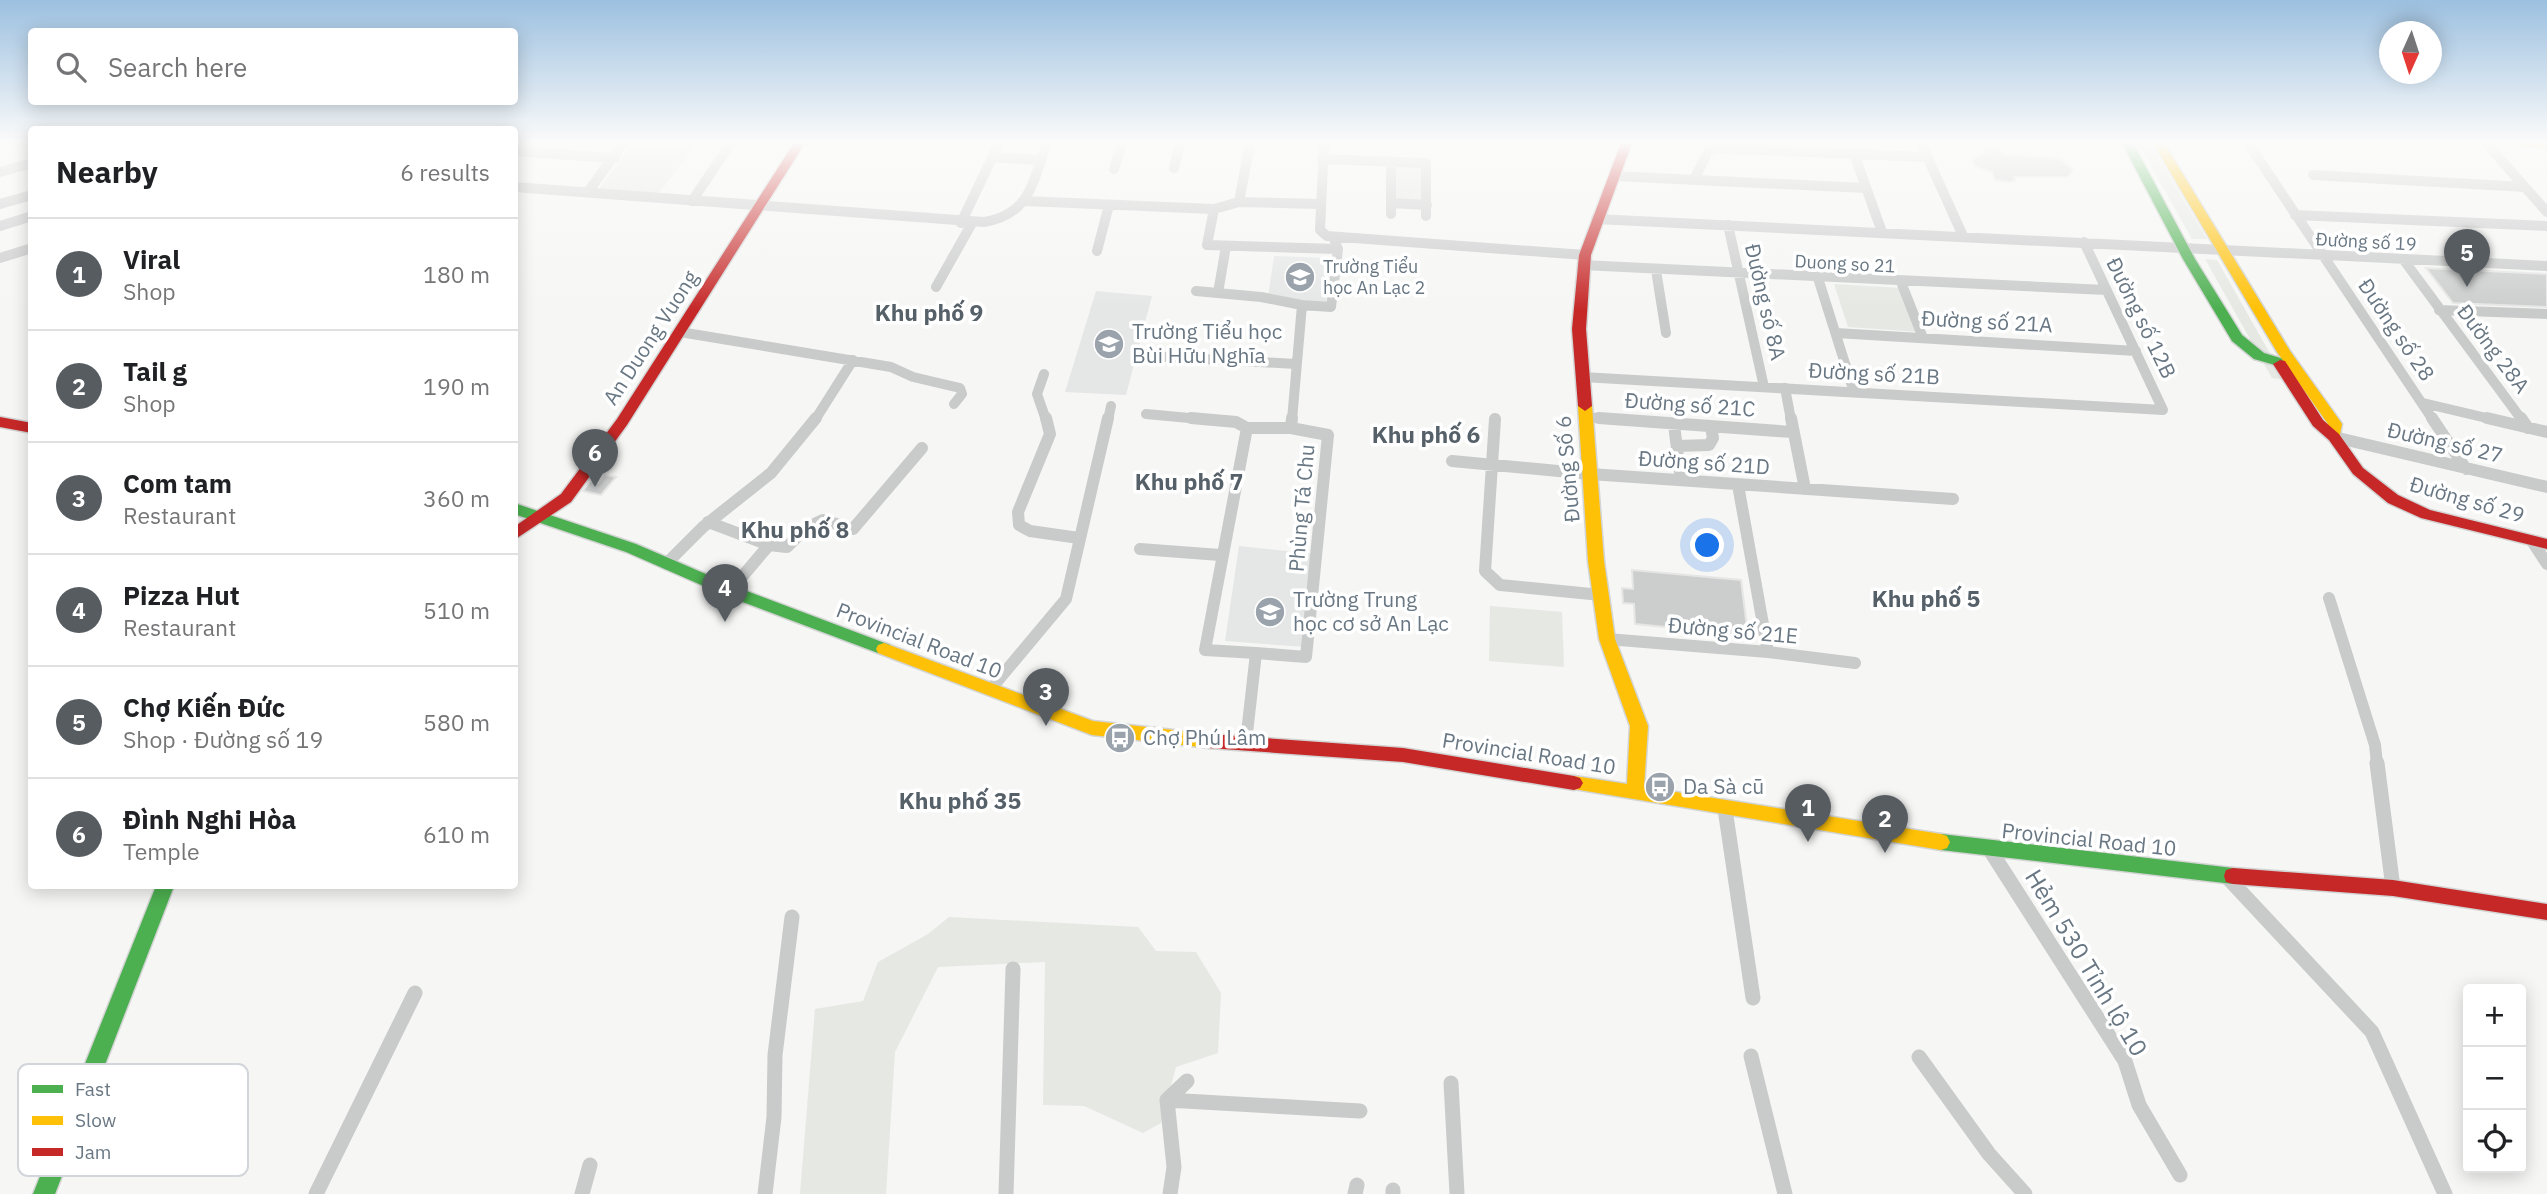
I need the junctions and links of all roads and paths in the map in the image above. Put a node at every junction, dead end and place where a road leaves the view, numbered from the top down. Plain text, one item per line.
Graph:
1 (19, 199) edge
2 (666, 199) edge
3 (764, 199) edge
4 (976, 199) edge
5 (1240, 199) edge
6 (1321, 199) edge
7 (1391, 199) edge
8 (1427, 199) edge
9 (1604, 199) edge
10 (1869, 199) edge
11 (1946, 199) edge
12 (2157, 199) edge
13 (2192, 199) edge
14 (2284, 199) edge
15 (2535, 199) edge
16 (692, 201) joint
17 (1025, 201) joint
18 (1239, 202) junction
19 (1391, 203) junction
20 (0, 204) edge
21 (1321, 204) junction
22 (1109, 205) junction
23 (1427, 205) junction
24 (759, 207) junction
25 (1214, 209) junction
26 (2547, 212) edge
27 (1391, 214) dead end
28 (2295, 215) junction
29 (1426, 216) dead end
30 (28, 217) edge
31 (1596, 219) junction
32 (966, 223) junction
33 (1728, 225) junction
34 (0, 226) edge
35 (2547, 226) edge
36 (1882, 232) junction
37 (1963, 236) junction
38 (2084, 242) junction
39 (1336, 244) junction
40 (1226, 246) junction
41 (2183, 247) junction
42 (28, 249) edge
43 (2223, 250) junction
44 (1097, 251) dead end
45 (2323, 255) junction
46 (0, 258) edge
47 (2403, 259) junction
48 (1584, 260) junction
49 (2547, 266) edge
50 (1656, 270) junction
51 (1738, 274) junction
52 (1818, 278) junction
53 (1901, 282) junction
54 (936, 287) dead end
55 (2106, 290) junction
56 (1196, 291) dead end
57 (1218, 293) junction
58 (1261, 296) joint
59 (1302, 305) junction
60 (2439, 310) junction
61 (2547, 314) edge
62 (680, 332) junction
63 (1836, 332) junction
64 (1666, 334) dead end
65 (1923, 338) junction
66 (2136, 351) junction
67 (1148, 356) dead end
68 (853, 360) junction
69 (2280, 364) junction
70 (1296, 365) junction
71 (2297, 366) junction
72 (1044, 374) dead end
73 (1582, 377) junction
74 (1764, 387) junction
75 (1784, 388) junction
76 (1854, 392) junction
77 (2423, 403) junction
78 (954, 404) dead end
79 (1111, 406) dead end
80 (0, 409) edge
81 (2164, 410) joint
82 (28, 414) edge
83 (1146, 415) dead end
84 (1585, 416) junction
85 (1495, 419) dead end
86 (0, 422) edge
87 (1674, 425) junction
88 (28, 427) edge
89 (1711, 427) junction
90 (1247, 428) junction
91 (1291, 428) junction
92 (2528, 428) junction
93 (1793, 432) junction
94 (2547, 432) edge
95 (2334, 437) junction
96 (1677, 446) junction
97 (922, 448) dead end
98 (1452, 461) dead end
99 (1492, 465) junction
100 (2466, 469) junction
101 (1590, 474) junction
102 (1681, 480) junction
103 (1738, 485) junction
104 (2547, 487) edge
105 (1805, 489) junction
106 (1953, 499) dead end
107 (518, 510) edge
108 (537, 518) junction
109 (518, 519) edge
110 (708, 522) junction
111 (518, 532) edge
112 (1079, 538) junction
113 (2539, 542) edge
114 (769, 545) junction
115 (1140, 549) dead end
116 (1220, 555) junction
117 (2547, 564) edge
118 (666, 565) junction
119 (730, 591) junction
120 (1601, 595) junction
121 (2329, 598) dead end
122 (1607, 639) junction
123 (1768, 652) junction
124 (1256, 653) junction
125 (1855, 663) dead end
126 (989, 690) junction
127 (1246, 742) junction
128 (1635, 792) junction
129 (1725, 809) junction
130 (1990, 850) junction
131 (2227, 876) junction
132 (2393, 888) junction
133 (164, 889) edge
134 (2546, 913) edge
135 (792, 917) dead end
136 (1013, 969) dead end
137 (415, 993) dead end
138 (1753, 998) dead end
139 (1751, 1056) dead end
140 (1919, 1057) dead end
141 (95, 1064) edge
142 (1187, 1081) dead end
143 (1451, 1083) dead end
144 (1167, 1100) junction
145 (1360, 1111) dead end
146 (590, 1165) dead end
147 (2179, 1175) dead end
148 (51, 1176) edge
149 (44, 1194) edge
150 (316, 1194) edge
151 (582, 1194) edge
152 (765, 1194) edge
153 (1006, 1194) edge
154 (1170, 1194) edge
155 (1457, 1194) edge
156 (1785, 1194) edge
157 (2025, 1194) edge
158 (2445, 1194) edge

1 - 20 street
2 - 16 street
3 - 24 main road, An Duong Vuong
4 - 32 street
5 - 18 street
6 - 21 street
7 - 19 street
8 - 23 street
9 - 31 main road, Đường Số 6
10 - 36 street
11 - 37 street
12 - 41 main road
13 - 43 main road
14 - 28 street, Đường số 28
15 - 26 street
16 - 24 street
17 - 22 street
17 - 32 street
18 - 21 street
18 - 25 street
19 - 23 street
19 - 27 street
21 - 39 street
22 - 25 street
22 - 44 street
23 - 29 street
24 - 32 street
24 - 62 main road, An Duong Vuong
25 - 40 street, Duong so 21
28 - 35 street
28 - 45 street, Đường số 28
30 - 34 street
31 - 33 street, Đường số 19
31 - 48 main road, Đường Số 6
32 - 54 street
33 - 36 street, Đường số 19
33 - 51 street, Đường số 8A
36 - 37 street, Đường số 19
37 - 38 street, Đường số 19
38 - 41 street, Đường số 19
38 - 55 street, Đường số 12B
39 - 40 street, Duong so 21
39 - 48 street, Duong so 21
39 - 59 street
40 - 57 street
41 - 43 street, Đường số 19
41 - 69 main road
42 - 46 street
43 - 45 street, Đường số 19
43 - 71 main road
45 - 47 street, Đường số 19
45 - 77 street, Đường số 28
47 - 49 street, Đường số 19
47 - 60 street, Đường 28A
48 - 50 street, Duong so 21
48 - 73 main road, Đường Số 6
50 - 51 street, Duong so 21
50 - 64 street
51 - 52 street, Duong so 21
51 - 74 street, Đường số 8A
52 - 53 street, Duong so 21
52 - 63 street
53 - 55 street, Duong so 21
53 - 65 street
55 - 66 street, Đường số 12B
56 - 57 street
57 - 58 street
58 - 59 street
59 - 70 street, Phùng Tá Chu
60 - 61 street
60 - 92 street, Đường 28A
62 - 68 street
62 - 108 main road, An Duong Vuong
63 - 65 street, Đường số 21A
63 - 76 street
65 - 66 street, Đường số 21A
66 - 81 street, Đường số 12B
67 - 70 street
68 - 78 street
68 - 110 street
69 - 71 main road
69 - 95 main road
70 - 91 street, Phùng Tá Chu
71 - 95 main road
72 - 112 street
73 - 74 street, Đường số 21B
73 - 84 main road, Đường Số 6
74 - 75 street, Đường số 21B
75 - 76 street, Đường số 21B
75 - 93 street, Đường số 8A
76 - 81 street, Đường số 21B
77 - 92 street
77 - 100 street, Đường số 28
79 - 112 street
80 - 82 main road
83 - 90 street
84 - 87 street, Đường số 21C
84 - 101 main road, Đường Số 6
85 - 99 street
86 - 88 main road
87 - 89 street, Đường số 21C
87 - 96 street
89 - 93 street, Đường số 21C
89 - 96 street
90 - 91 street, Phùng Tá Chu
90 - 116 street, Phùng Tá Chu
91 - 124 street, Phùng Tá Chu
92 - 94 street
93 - 105 street, Đường số 8A
95 - 100 street, Đường số 27
95 - 113 main road, Đường số 29
96 - 102 street
97 - 114 street
98 - 99 street, Đường số 21D
99 - 101 street, Đường số 21D
99 - 120 street
100 - 104 street, Đường số 27
101 - 102 street, Đường số 21D
101 - 120 main road, Đường Số 6
102 - 103 street, Đường số 21D
103 - 105 street, Đường số 21D
103 - 123 street
105 - 106 street, Đường số 21D
107 - 108 main road
108 - 109 main road
108 - 111 main road, An Duong Vuong
108 - 118 main road, Provincial Road 10
110 - 114 street
110 - 118 street
112 - 126 street
113 - 117 street
114 - 119 street
115 - 116 street
116 - 124 street, Phùng Tá Chu
118 - 119 main road, Provincial Road 10
119 - 126 main road, Provincial Road 10
120 - 122 main road, Đường Số 6
121 - 132 street
122 - 123 street, Đường số 21E
122 - 128 main road, Đường Số 6
123 - 125 street, Đường số 21E
124 - 127 street
126 - 127 main road, Provincial Road 10
127 - 128 main road, Provincial Road 10
128 - 129 main road, Provincial Road 10
129 - 130 main road, Provincial Road 10
129 - 138 street
130 - 131 main road, Provincial Road 10
130 - 147 street, Hẻm 530 Tỉnh lộ 10
131 - 132 main road, Provincial Road 10
131 - 158 street
132 - 134 main road, Provincial Road 10
133 - 141 main road
135 - 152 street
136 - 153 street
137 - 150 street
139 - 156 street
140 - 157 street
142 - 144 street
143 - 155 street
144 - 145 street
144 - 154 street
146 - 151 street
148 - 149 main road

